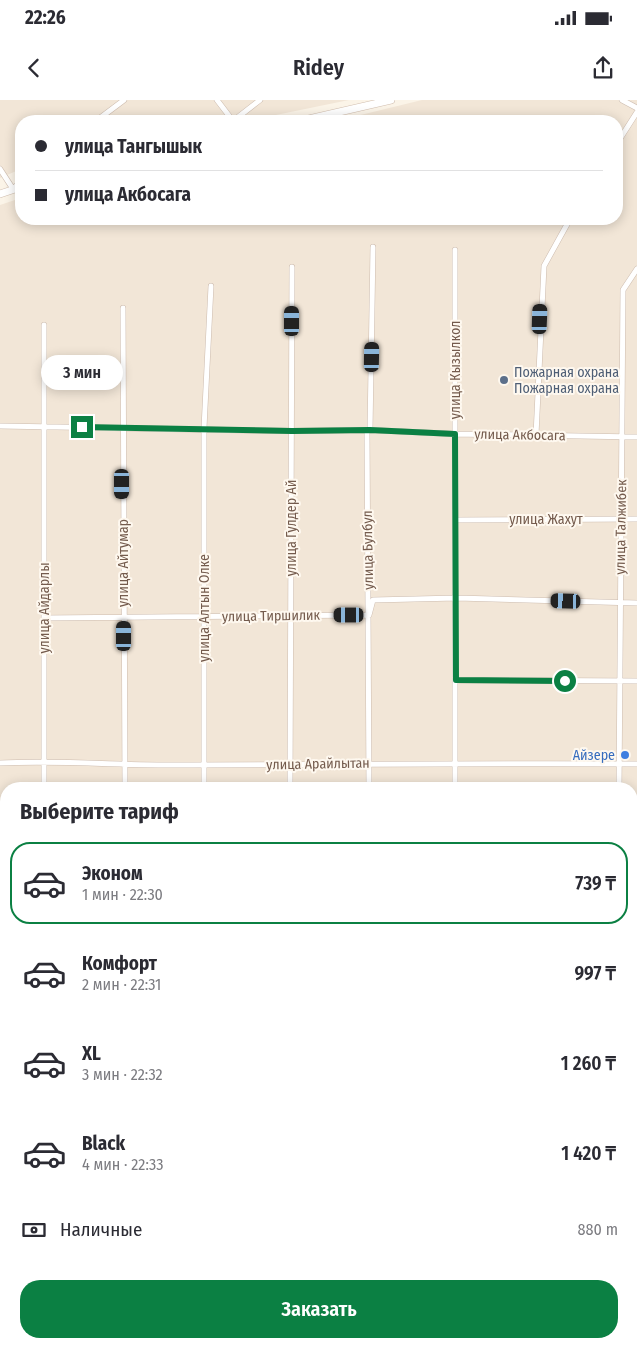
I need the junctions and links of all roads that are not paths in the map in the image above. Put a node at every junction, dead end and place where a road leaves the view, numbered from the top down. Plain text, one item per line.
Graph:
1 (124, 100) edge
2 (217, 100) edge
3 (260, 100) edge
4 (391, 100) edge
5 (622, 100) edge
6 (637, 110) edge
7 (104, 115) edge
8 (228, 115) edge
9 (241, 115) edge
10 (326, 115) edge
11 (623, 133) edge
12 (0, 169) edge
13 (13, 189) joint
14 (0, 194) edge
15 (567, 225) edge
16 (373, 247) dead end
17 (455, 250) dead end
18 (292, 266) dead end
19 (637, 269) edge
20 (211, 286) dead end
21 (123, 308) dead end
22 (44, 325) dead end
23 (0, 426) edge
24 (122, 426) junction
25 (43, 428) junction
26 (204, 428) junction
27 (369, 430) junction
28 (292, 431) junction
29 (455, 434) junction
30 (536, 435) junction
31 (637, 436) edge
32 (623, 437) junction
33 (621, 519) junction
34 (637, 519) edge
35 (456, 520) junction
36 (457, 598) junction
37 (620, 603) junction
38 (637, 603) edge
39 (369, 615) junction
40 (291, 616) junction
41 (124, 617) junction
42 (204, 617) junction
43 (44, 618) junction
44 (456, 680) junction
45 (620, 681) junction
46 (637, 681) edge
47 (44, 761) junction
48 (0, 763) edge
49 (456, 763) junction
50 (370, 764) junction
51 (618, 764) junction
52 (637, 764) edge
53 (204, 765) junction
54 (290, 765) junction
55 (125, 766) junction
56 (44, 782) edge
57 (125, 782) edge
58 (204, 782) edge
59 (290, 782) edge
60 (370, 782) edge
61 (456, 782) edge
62 (619, 782) edge

1 - 7 street
2 - 8 street
3 - 9 street
4 - 10 street
5 - 6 street
6 - 11 street
12 - 13 street
13 - 14 street
15 - 30 street
16 - 27 street, улица Булбул
17 - 29 street, улица Кызылкол
18 - 28 street, улица Гулдер Ай
19 - 32 street, улица Талжибек
20 - 26 street, улица Алтын Олке
21 - 24 street, улица Айтумар
22 - 25 street, улица Айдарлы
23 - 25 street, улица Акбосага
24 - 25 street, улица Акбосага
24 - 26 street, улица Акбосага
24 - 41 street, улица Айтумар
25 - 43 street, улица Айдарлы
26 - 28 street, улица Акбосага
26 - 42 street, улица Алтын Олке
27 - 28 street, улица Акбосага
27 - 29 street, улица Акбосага
27 - 39 street, улица Булбул
28 - 40 street, улица Гулдер Ай
29 - 30 street, улица Акбосага
29 - 35 street, улица Кызылкол
30 - 32 street, улица Акбосага
31 - 32 street, улица Акбосага
32 - 33 street, улица Талжибек
33 - 34 street, улица Жахут
33 - 35 street, улица Жахут
33 - 37 street, улица Талжибек
35 - 36 street, улица Кызылкол
36 - 37 street
36 - 39 street
36 - 44 street, улица Кызылкол
37 - 38 street
37 - 45 street, улица Талжибек
39 - 40 street, улица Тиршилик
39 - 50 street, улица Булбул
40 - 42 street, улица Тиршилик
40 - 54 street, улица Гулдер Ай
41 - 42 street, улица Тиршилик
41 - 43 street, улица Тиршилик
41 - 55 street, улица Айтумар
42 - 53 street, улица Алтын Олке
43 - 47 street, улица Айдарлы
44 - 45 street
44 - 49 street, улица Кызылкол
45 - 46 street
45 - 51 street, улица Талжибек
47 - 48 street, улица Арайлытан
47 - 55 street, улица Арайлытан
47 - 56 street, улица Айдарлы
49 - 50 street, улица Арайлытан
49 - 51 street, улица Арайлытан
49 - 61 street, улица Кызылкол
50 - 54 street, улица Арайлытан
50 - 60 street, улица Булбул
51 - 52 street, улица Арайлытан
51 - 62 street, улица Талжибек
53 - 54 street, улица Арайлытан
53 - 55 street, улица Арайлытан
53 - 58 street, улица Алтын Олке
54 - 59 street, улица Гулдер Ай
55 - 57 street, улица Айтумар

